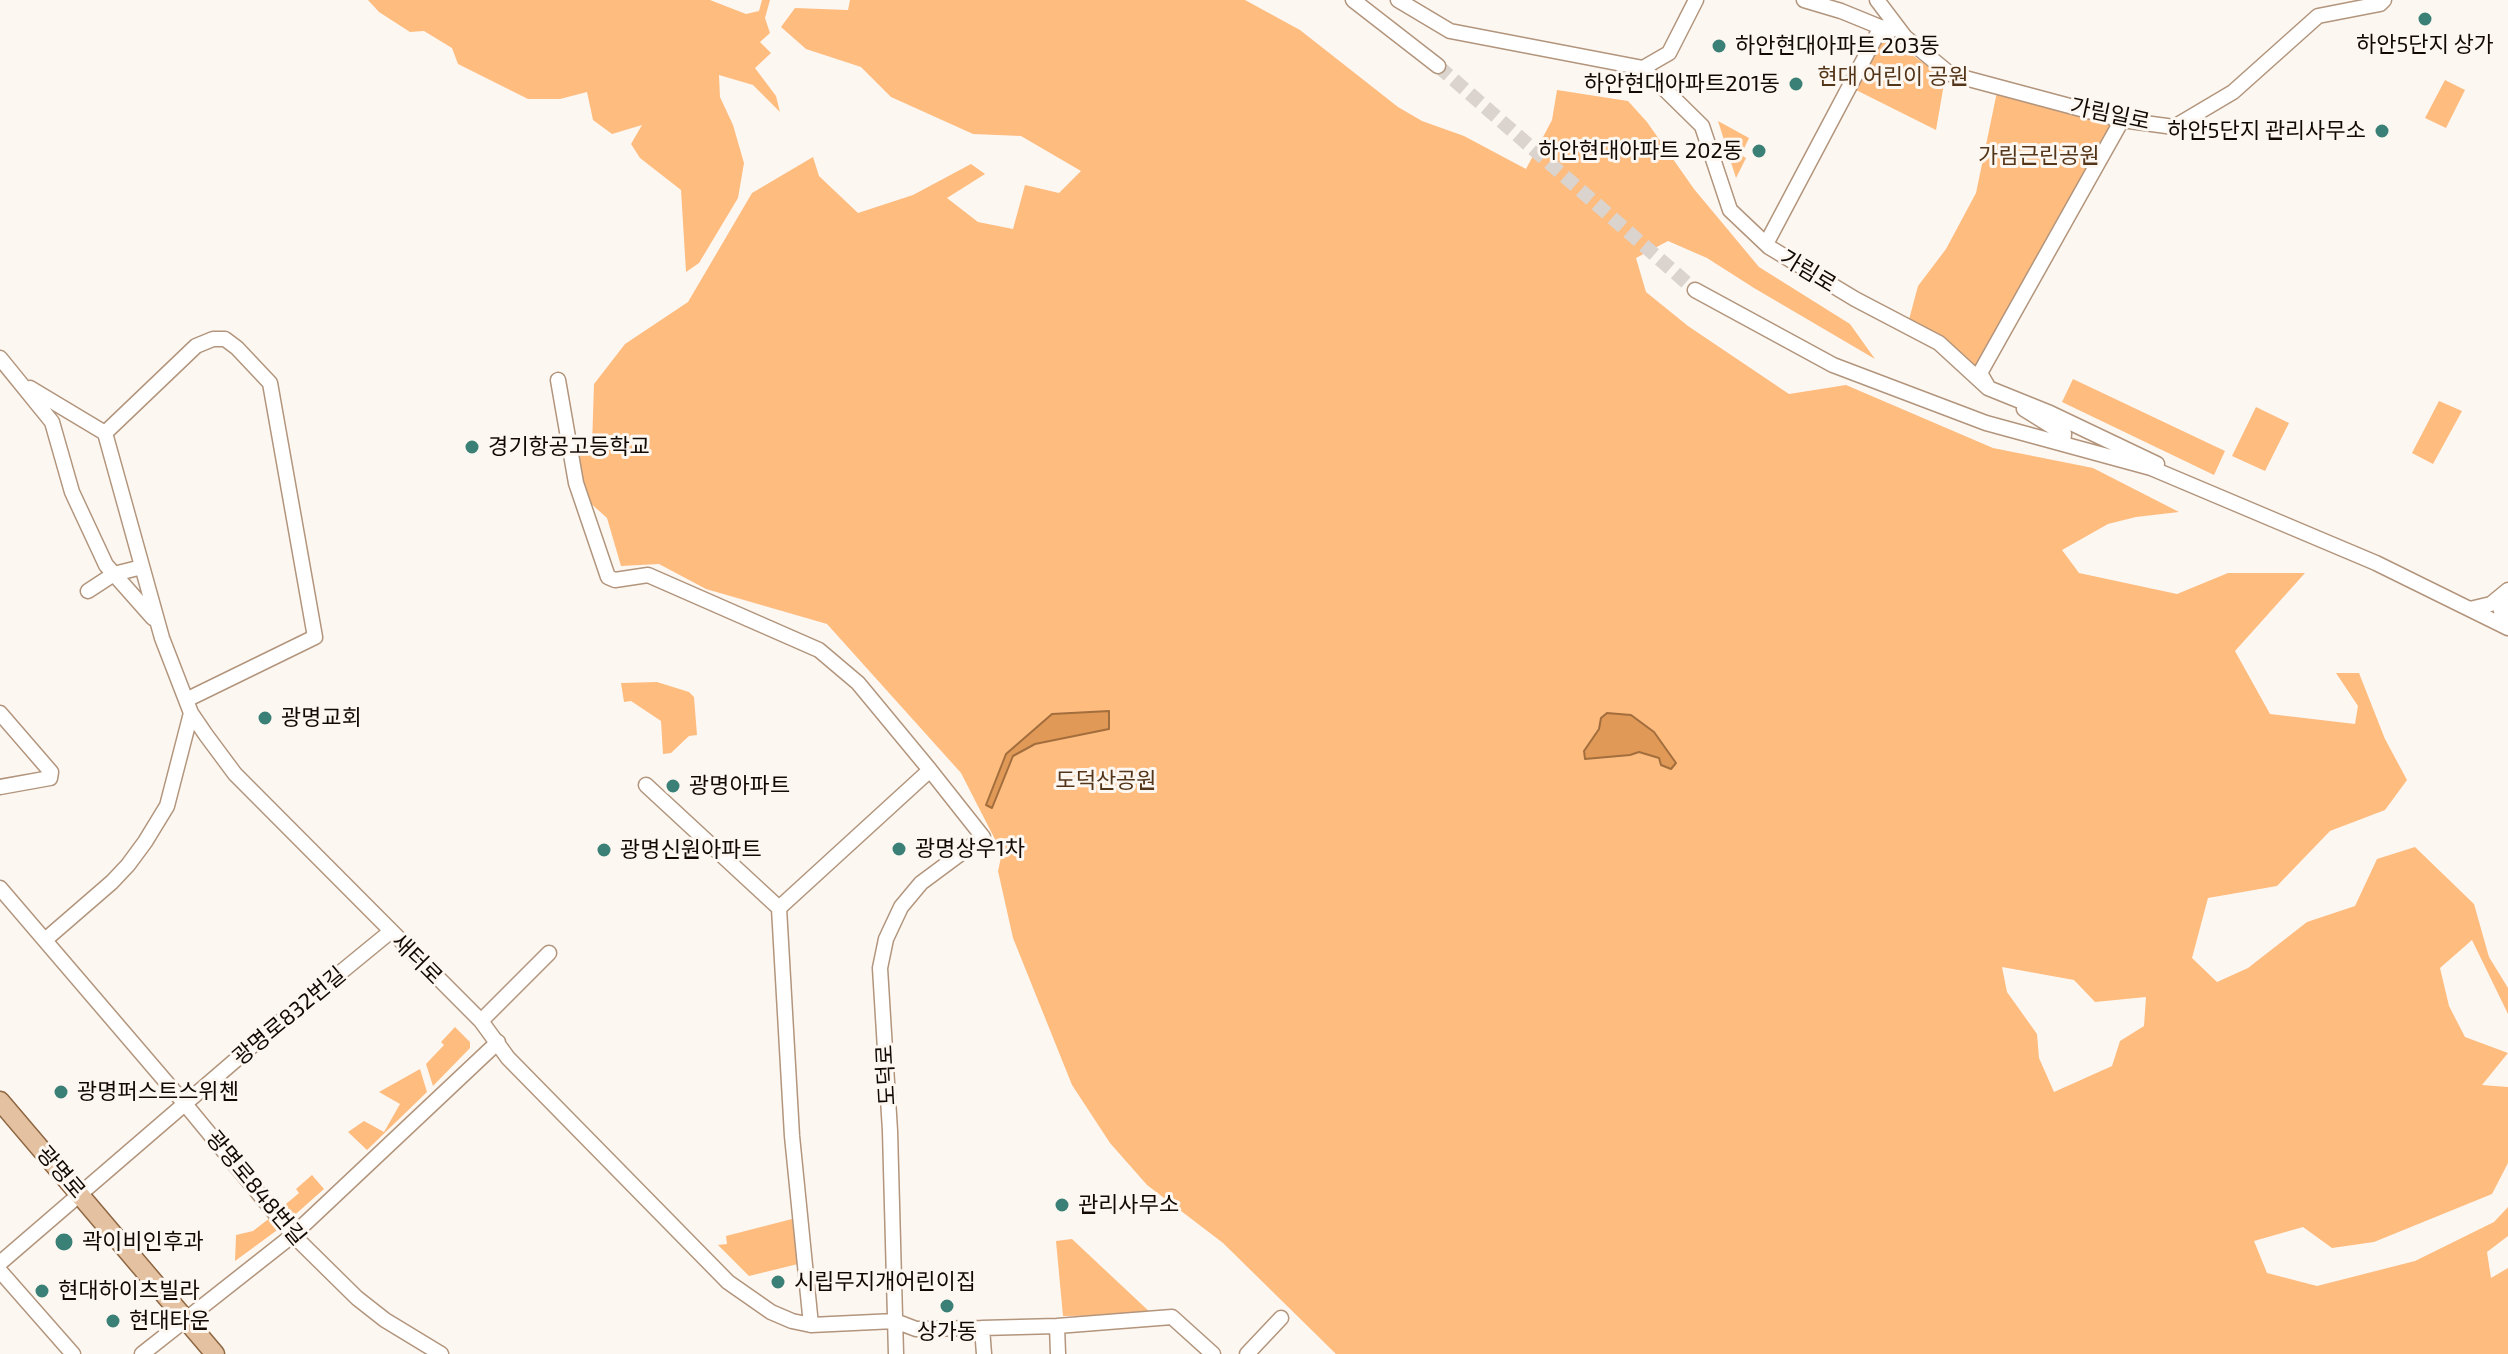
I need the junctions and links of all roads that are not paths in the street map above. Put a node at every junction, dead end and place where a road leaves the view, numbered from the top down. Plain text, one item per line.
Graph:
1 (1353, 0) edge
2 (1398, 0) edge
3 (1696, 0) edge
4 (1804, 0) edge
5 (1877, 0) edge
6 (2384, 0) edge
7 (1881, 27) junction
8 (1905, 37) junction
9 (1438, 66) tunnel mouth
10 (1643, 68) junction
11 (2122, 120) junction
12 (1766, 244) junction
13 (1695, 290) tunnel mouth
14 (0, 358) edge
15 (558, 380) dead end
16 (22, 382) junction
17 (1988, 388) junction
18 (105, 433) junction
19 (2063, 444) junction
20 (2198, 489) junction
21 (142, 567) junction
22 (114, 574) junction
23 (88, 591) dead end
24 (148, 592) junction
25 (2506, 592) edge
26 (133, 595) junction
27 (2470, 609) junction
28 (2508, 618) edge
29 (156, 621) junction
30 (2508, 628) edge
31 (188, 706) junction
32 (0, 713) edge
33 (930, 770) junction
34 (646, 785) dead end
35 (0, 787) edge
36 (0, 888) edge
37 (779, 908) junction
38 (390, 932) junction
39 (45, 940) junction
40 (549, 953) dead end
41 (481, 1021) junction
42 (498, 1042) junction
43 (0, 1101) edge
44 (185, 1104) junction
45 (79, 1193) junction
46 (293, 1235) junction
47 (0, 1263) edge
48 (0, 1271) edge
49 (186, 1318) junction
50 (1281, 1318) dead end
51 (895, 1321) junction
52 (811, 1325) junction
53 (1057, 1326) junction
54 (982, 1328) junction
55 (73, 1354) edge
56 (142, 1354) edge
57 (215, 1354) edge
58 (441, 1354) edge
59 (896, 1354) edge
60 (984, 1354) edge
61 (1058, 1354) edge
62 (1213, 1354) edge
63 (1247, 1354) edge

1 - 9 street
2 - 10 street
3 - 10 street
4 - 7 street
5 - 8 street, 가림일로
6 - 11 street, 가림일로
7 - 8 street
7 - 12 street
8 - 11 street, 가림일로
10 - 12 street, 가림로
11 - 17 street
12 - 17 street, 가림로
13 - 19 street
14 - 16 street
15 - 33 street
16 - 18 street
16 - 22 street
17 - 19 street
17 - 20 street
18 - 21 street, 새터로
18 - 31 street
19 - 20 street
20 - 27 street
21 - 22 street
21 - 24 street, 새터로
22 - 23 street
22 - 26 street
24 - 26 street
24 - 29 street, 새터로
25 - 27 street
25 - 28 street
26 - 29 street
27 - 30 street
29 - 31 street, 새터로
31 - 38 street, 새터로
31 - 39 street
32 - 35 street
33 - 37 street
33 - 51 street, 도덕로
34 - 37 street
36 - 39 street, 광명로848번길
37 - 52 street
38 - 41 street, 새터로
38 - 44 street, 광명로832번길
39 - 44 street, 광명로848번길
40 - 41 street
41 - 42 street, 새터로
42 - 46 street
42 - 52 street, 새터로
43 - 45 main road, 광명로
44 - 45 street, 광명로832번길
44 - 46 street, 광명로848번길
45 - 47 street, 광명로832번길
45 - 49 main road, 광명로
46 - 49 street
46 - 58 street, 광명로848번길
48 - 55 street
49 - 56 street
49 - 57 main road, 광명로
50 - 63 street
51 - 52 street, 새터로
51 - 54 street, 새터로
51 - 59 street, 도덕로
53 - 54 street, 새터로
53 - 61 street
53 - 62 street, 새터로
54 - 60 street

